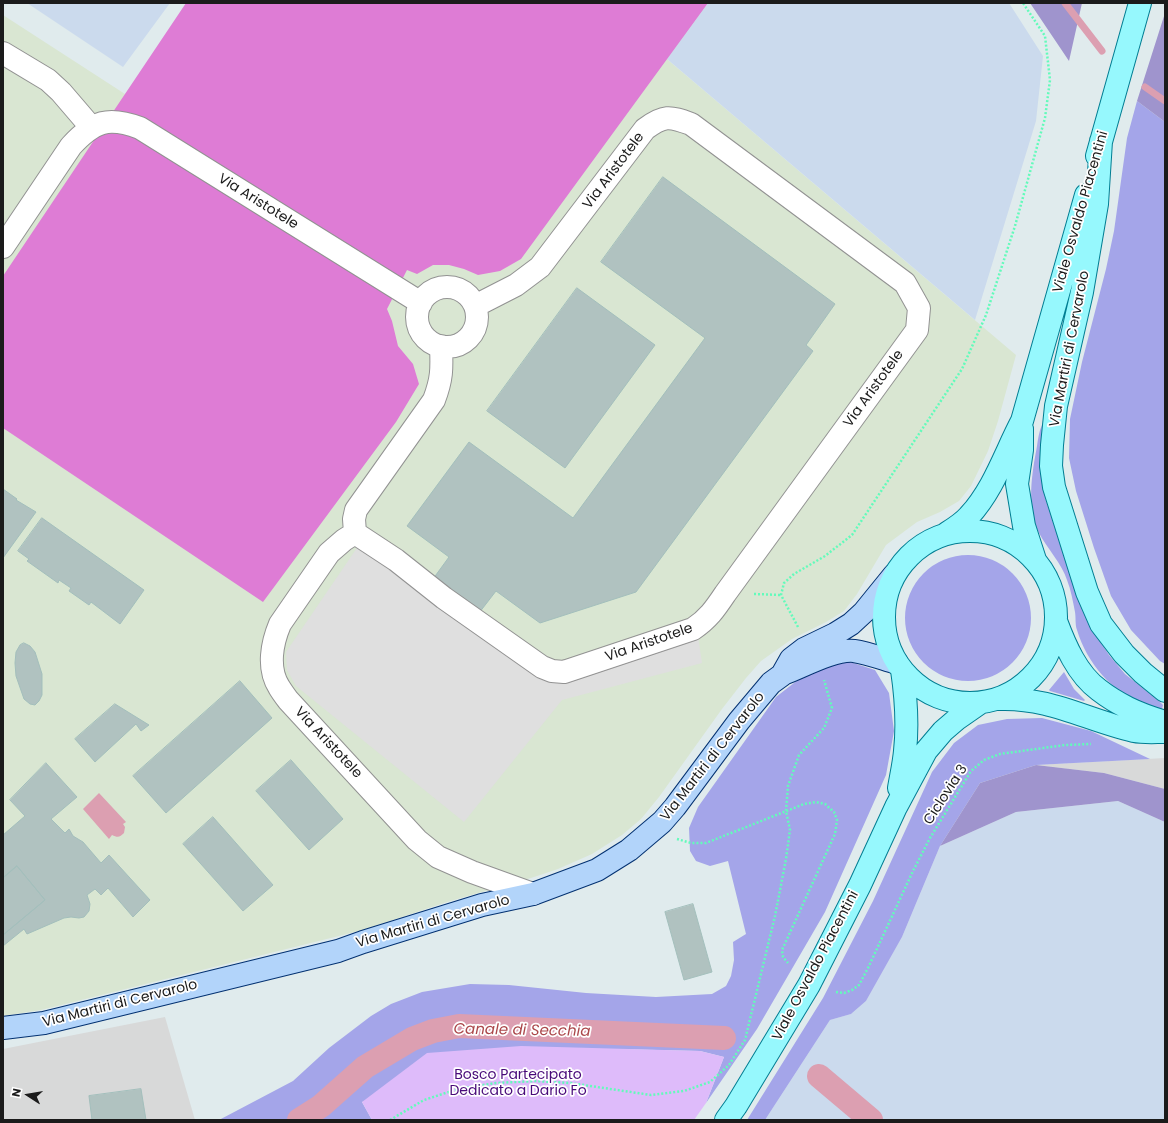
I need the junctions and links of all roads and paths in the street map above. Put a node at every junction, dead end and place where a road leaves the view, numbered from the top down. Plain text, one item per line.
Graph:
1 (1023, 3) edge
2 (1140, 3) edge
3 (3, 53) edge
4 (90, 127) junction
5 (1101, 141) junction
6 (3, 247) edge
7 (420, 303) junction
8 (475, 306) junction
9 (441, 346) junction
10 (1022, 421) junction
11 (356, 533) junction
12 (948, 533) junction
13 (1035, 560) junction
14 (894, 575) junction
15 (1056, 621) junction
16 (799, 629) dead end
17 (899, 667) junction
18 (782, 674) junction
19 (822, 674) dead end
20 (1165, 691) edge
21 (989, 701) junction
22 (1165, 722) edge
23 (1165, 732) edge
24 (1094, 744) dead end
25 (896, 807) junction
26 (786, 811) junction
27 (662, 822) junction
28 (533, 894) junction
29 (788, 963) dead end
30 (836, 992) dead end
31 (3, 1028) edge
32 (390, 1120) edge
33 (726, 1120) edge

1 - 16 path
2 - 5 main road, Viale Osvaldo Piacentini
3 - 4 street
4 - 6 street, Via Aristotele
4 - 7 street, Via Aristotele
5 - 10 main road, Viale Osvaldo Piacentini
5 - 20 main road, Via Martiri di Cervarolo
7 - 8 street
7 - 9 street
8 - 9 street
8 - 11 street, Via Aristotele
9 - 11 street
10 - 12 main road, Viale Osvaldo Piacentini
10 - 13 main road, Viale Osvaldo Piacentini
11 - 28 street, Via Aristotele
12 - 13 main road
12 - 14 main road
13 - 15 main road
14 - 17 main road
14 - 18 main road, Via Martiri di Cervarolo
15 - 21 main road, Viale Osvaldo Piacentini
15 - 22 main road
17 - 18 main road, Via Martiri di Cervarolo
17 - 21 main road
17 - 25 main road, Viale Osvaldo Piacentini
18 - 27 main road, Via Martiri di Cervarolo
19 - 26 path
21 - 23 main road
21 - 25 main road, Viale Osvaldo Piacentini
24 - 30 path, Ciclovia 3
25 - 33 main road, Viale Osvaldo Piacentini
26 - 27 path
26 - 29 path
26 - 32 path
27 - 28 main road, Via Martiri di Cervarolo
28 - 31 main road, Via Martiri di Cervarolo

